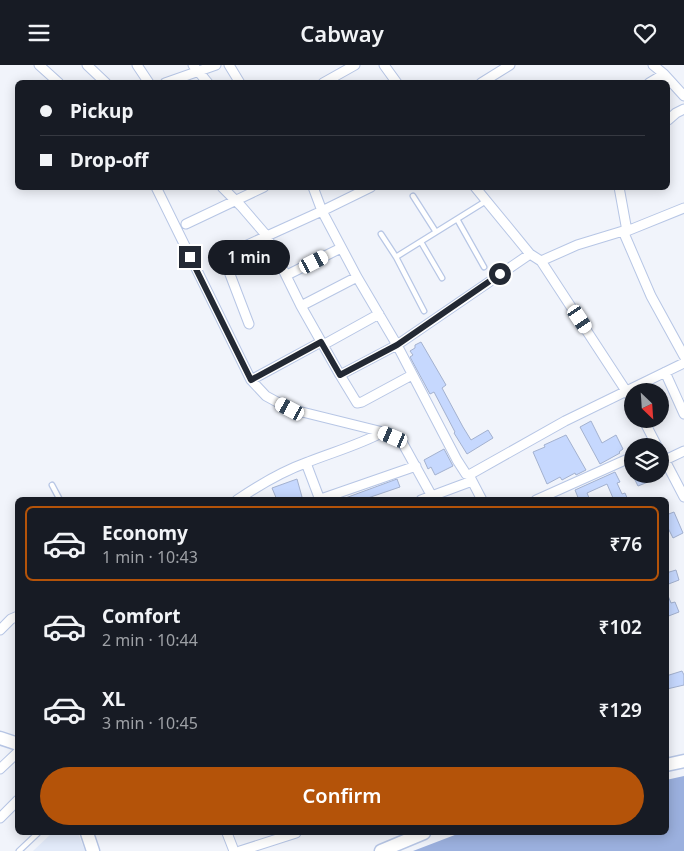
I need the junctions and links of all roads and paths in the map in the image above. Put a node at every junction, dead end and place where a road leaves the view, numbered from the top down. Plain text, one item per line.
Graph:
1 (39, 65) edge
2 (87, 65) edge
3 (137, 65) edge
4 (216, 65) edge
5 (229, 65) edge
6 (355, 65) edge
7 (384, 65) edge
8 (510, 65) edge
9 (653, 65) edge
10 (195, 68) edge
11 (664, 74) junction
12 (56, 80) edge
13 (103, 80) edge
14 (147, 80) edge
15 (171, 80) edge
16 (205, 80) edge
17 (238, 80) edge
18 (328, 80) edge
19 (395, 80) edge
20 (487, 80) edge
21 (654, 80) edge
22 (669, 80) edge
23 (670, 81) edge
24 (684, 97) edge
25 (684, 109) edge
26 (670, 118) edge
27 (157, 190) edge
28 (225, 190) edge
29 (258, 190) edge
30 (314, 190) edge
31 (365, 190) edge
32 (477, 190) edge
33 (619, 190) edge
34 (413, 196) dead end
35 (236, 201) junction
36 (486, 201) junction
37 (684, 208) edge
38 (322, 211) junction
39 (457, 219) junction
40 (186, 224) dead end
41 (625, 231) junction
42 (436, 232) junction
43 (381, 234) dead end
44 (266, 235) junction
45 (421, 242) junction
46 (341, 249) junction
47 (530, 254) junction
48 (396, 257) junction
49 (541, 261) junction
50 (484, 267) dead end
51 (287, 275) junction
52 (357, 277) junction
53 (442, 278) dead end
54 (301, 306) junction
55 (424, 311) dead end
56 (379, 314) junction
57 (248, 324) dead end
58 (322, 343) junction
59 (397, 345) junction
60 (684, 356) edge
61 (684, 363) edge
62 (665, 373) junction
63 (340, 375) junction
64 (412, 375) junction
65 (251, 380) junction
66 (644, 383) edge
67 (624, 385) edge
68 (624, 393) edge
69 (684, 414) edge
70 (383, 432) junction
71 (684, 451) edge
72 (669, 458) edge
73 (624, 461) edge
74 (306, 463) junction
75 (416, 466) junction
76 (669, 468) edge
77 (470, 478) junction
78 (52, 485) dead end
79 (58, 497) edge
80 (241, 497) edge
81 (319, 497) edge
82 (328, 497) edge
83 (432, 497) edge
84 (435, 497) edge
85 (480, 497) edge
86 (543, 497) edge
87 (684, 497) edge
88 (15, 617) edge
89 (0, 630) edge
90 (0, 738) edge
91 (15, 743) edge
92 (15, 755) edge
93 (684, 761) edge
94 (669, 764) edge
95 (0, 769) edge
96 (15, 803) edge
97 (0, 817) edge
98 (36, 835) edge
99 (88, 835) edge
100 (228, 835) edge
101 (290, 835) edge
102 (419, 835) edge
103 (19, 851) edge
104 (93, 851) edge
105 (234, 851) edge
106 (240, 851) edge
107 (380, 851) edge

1 - 12 street
2 - 13 street
3 - 14 street
4 - 10 street
5 - 17 street
6 - 18 street
7 - 19 street
8 - 20 street
9 - 11 street
10 - 15 street
10 - 16 street
11 - 21 street
11 - 22 street
23 - 24 street
25 - 26 street
27 - 65 street
28 - 35 street
29 - 35 street
30 - 38 street
31 - 38 street
32 - 36 street
33 - 41 street
34 - 42 lane
35 - 40 street
35 - 44 street
36 - 39 lane
36 - 47 street
37 - 41 street
38 - 44 street
38 - 46 street
39 - 42 lane
39 - 50 lane
41 - 49 street
41 - 60 street
42 - 45 lane
43 - 48 lane
44 - 51 street
44 - 57 street
45 - 48 lane
45 - 53 lane
46 - 51 street
46 - 52 street
47 - 49 street
47 - 59 street
48 - 55 lane
49 - 67 street
51 - 54 street
52 - 54 street
52 - 56 street
54 - 58 street
56 - 58 street
56 - 59 street
58 - 63 street
58 - 65 street
59 - 63 street
59 - 64 street
61 - 62 street
62 - 66 street
62 - 69 street
63 - 64 street
64 - 77 street
65 - 70 street
68 - 77 street
70 - 74 street
70 - 75 street
71 - 72 street
73 - 86 street
74 - 80 street
74 - 81 street
75 - 82 street
75 - 83 street
76 - 87 street
77 - 84 street
77 - 85 street
78 - 79 lane
88 - 89 street
90 - 91 street
92 - 95 street
93 - 94 street
96 - 97 street
98 - 103 lane
99 - 104 street
100 - 105 street
101 - 106 street
102 - 107 street

